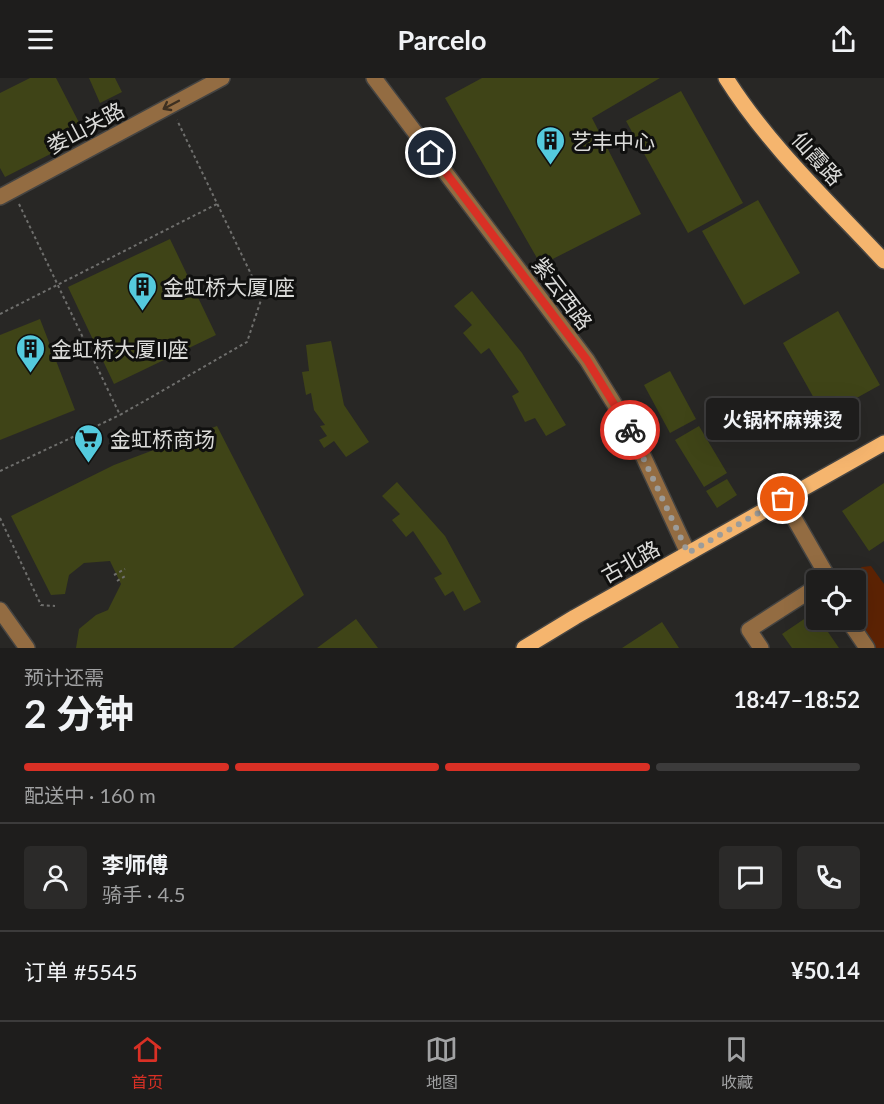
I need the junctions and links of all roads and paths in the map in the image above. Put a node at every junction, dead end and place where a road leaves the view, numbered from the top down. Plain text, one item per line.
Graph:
1 (222, 78) edge
2 (374, 78) edge
3 (726, 78) edge
4 (170, 105) junction
5 (6, 194) edge
6 (217, 204) junction
7 (884, 261) edge
8 (58, 284) junction
9 (0, 314) edge
10 (120, 415) junction
11 (884, 443) edge
12 (0, 471) edge
13 (783, 499) junction
14 (0, 518) edge
15 (688, 553) junction
16 (125, 569) dead end
17 (824, 570) edge
18 (114, 575) dead end
19 (127, 575) dead end
20 (117, 581) dead end
21 (806, 593) edge
22 (55, 606) dead end
23 (0, 609) edge
24 (855, 630) edge
25 (756, 646) edge
26 (27, 648) edge
27 (524, 648) edge
28 (867, 648) edge

1 -> 4 street, 娄山关路
2 - 15 street, 紫云西路
3 - 7 main road, 仙霞路
4 - 5 street, 娄山关路
4 - 6 path
5 - 8 path
6 - 8 path
6 - 10 path
8 - 9 path
8 - 10 path
10 - 12 path
11 - 13 main road, 古北路
13 - 15 main road, 古北路
13 - 17 street
14 - 22 path
15 - 27 main road, 古北路
16 - 18 path
19 - 20 path
21 - 25 street
23 - 26 street
24 - 28 street

